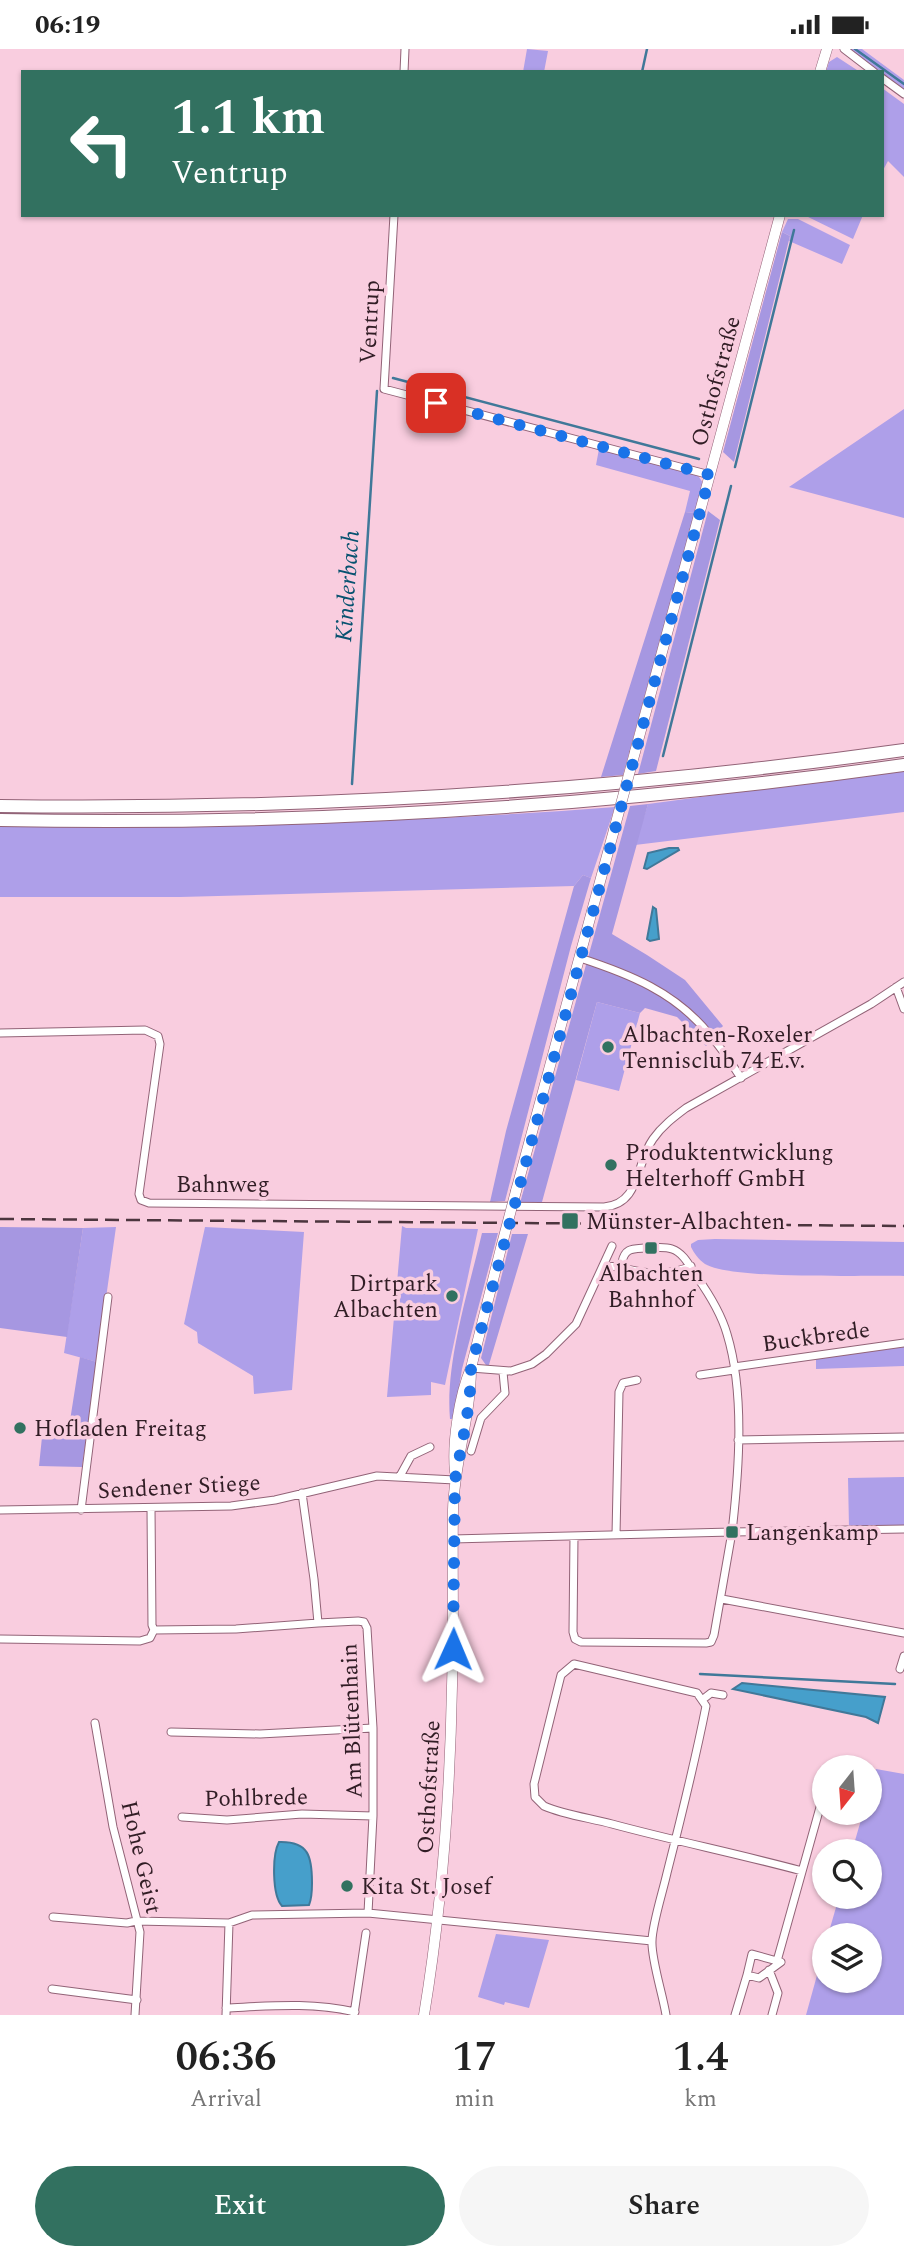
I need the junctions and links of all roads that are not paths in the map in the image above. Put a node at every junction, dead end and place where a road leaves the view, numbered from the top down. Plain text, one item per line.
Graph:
1 (405, 49) edge
2 (827, 49) edge
3 (844, 49) edge
4 (404, 70) edge
5 (821, 70) edge
6 (871, 70) edge
7 (884, 80) edge
8 (904, 95) edge
9 (394, 217) edge
10 (779, 217) edge
11 (710, 475) junction
12 (904, 751) edge
13 (904, 765) edge
14 (0, 806) edge
15 (0, 820) edge
16 (580, 958) junction
17 (904, 982) edge
18 (896, 987) junction
19 (904, 1009) edge
20 (0, 1033) edge
21 (741, 1078) junction
22 (612, 1247) dead end
23 (603, 1266) junction
24 (691, 1266) junction
25 (623, 1267) junction
26 (108, 1297) dead end
27 (904, 1343) edge
28 (471, 1368) junction
29 (734, 1369) junction
30 (503, 1372) junction
31 (699, 1375) dead end
32 (637, 1380) dead end
33 (904, 1437) edge
34 (738, 1440) junction
35 (430, 1447) dead end
36 (471, 1451) dead end
37 (400, 1476) junction
38 (455, 1477) junction
39 (302, 1493) junction
40 (151, 1508) junction
41 (0, 1510) edge
42 (80, 1510) junction
43 (904, 1529) edge
44 (732, 1532) junction
45 (616, 1535) junction
46 (574, 1536) junction
47 (453, 1539) junction
48 (722, 1599) junction
49 (318, 1623) junction
50 (154, 1630) junction
51 (904, 1633) edge
52 (0, 1639) edge
53 (904, 1655) edge
54 (900, 1669) dead end
55 (723, 1695) dead end
56 (702, 1700) junction
57 (95, 1723) dead end
58 (373, 1728) junction
59 (171, 1732) dead end
60 (373, 1816) junction
61 (182, 1817) dead end
62 (815, 1825) edge
63 (676, 1839) junction
64 (802, 1871) junction
65 (368, 1913) junction
66 (53, 1917) dead end
67 (437, 1919) junction
68 (136, 1921) junction
69 (229, 1923) junction
70 (366, 1933) dead end
71 (652, 1941) junction
72 (777, 1961) junction
73 (769, 1970) junction
74 (747, 1975) junction
75 (52, 1989) dead end
76 (137, 2000) junction
77 (226, 2012) edge
78 (354, 2014) edge
79 (135, 2015) edge
80 (424, 2015) edge
81 (666, 2015) edge
82 (735, 2015) edge
83 (772, 2015) edge

1 - 4 street
2 - 5 street
3 - 6 street
7 - 8 street
9 - 11 street, Ventrup
10 - 11 street, Osthofstraße
11 - 16 street, Osthofstraße, bridge
12 - 14 highway
13 - 15 highway
16 - 21 street
16 - 28 street, Osthofstraße, bridge
17 - 18 street
18 - 19 street
18 - 21 street
20 - 21 street, Bahnweg
22 - 23 street
23 - 25 street
23 - 30 street
24 - 25 street
24 - 25 street
24 - 29 street
26 - 42 street
27 - 29 street, Buckbrede
28 - 30 street
28 - 38 street, Osthofstraße
29 - 31 street
29 - 34 street
30 - 36 street
32 - 45 street
33 - 34 street
34 - 44 street
35 - 37 street
37 - 38 street, Sendener Stiege
37 - 39 street, Sendener Stiege
38 - 47 street, Osthofstraße
39 - 40 street, Sendener Stiege
39 - 49 street, Am Blütenhain
40 - 42 street, Sendener Stiege
40 - 50 street
41 - 42 street, Sendener Stiege
43 - 44 street
44 - 45 street
44 - 48 street
45 - 46 street
46 - 47 street
46 - 48 street
47 - 67 street, Osthofstraße
48 - 51 street
49 - 50 street
49 - 58 street, Am Blütenhain
50 - 52 street
53 - 54 street
55 - 56 street
56 - 63 street
56 - 63 street
57 - 68 street, Hohe Geist
58 - 59 street
58 - 60 street, Am Blütenhain
60 - 61 street, Pohlbrede
60 - 65 street, Am Blütenhain
62 - 64 street
63 - 64 street
63 - 71 street
64 - 72 street
65 - 67 street
65 - 69 street
66 - 68 street
67 - 71 street
67 - 80 street, Osthofstraße
68 - 69 street
68 - 76 street, Hohe Geist
69 - 77 street
70 - 78 street
71 - 81 street
72 - 73 street
72 - 74 street
73 - 74 street
73 - 83 street
74 - 82 street
75 - 76 street
76 - 79 street, Hohe Geist
77 - 78 street

